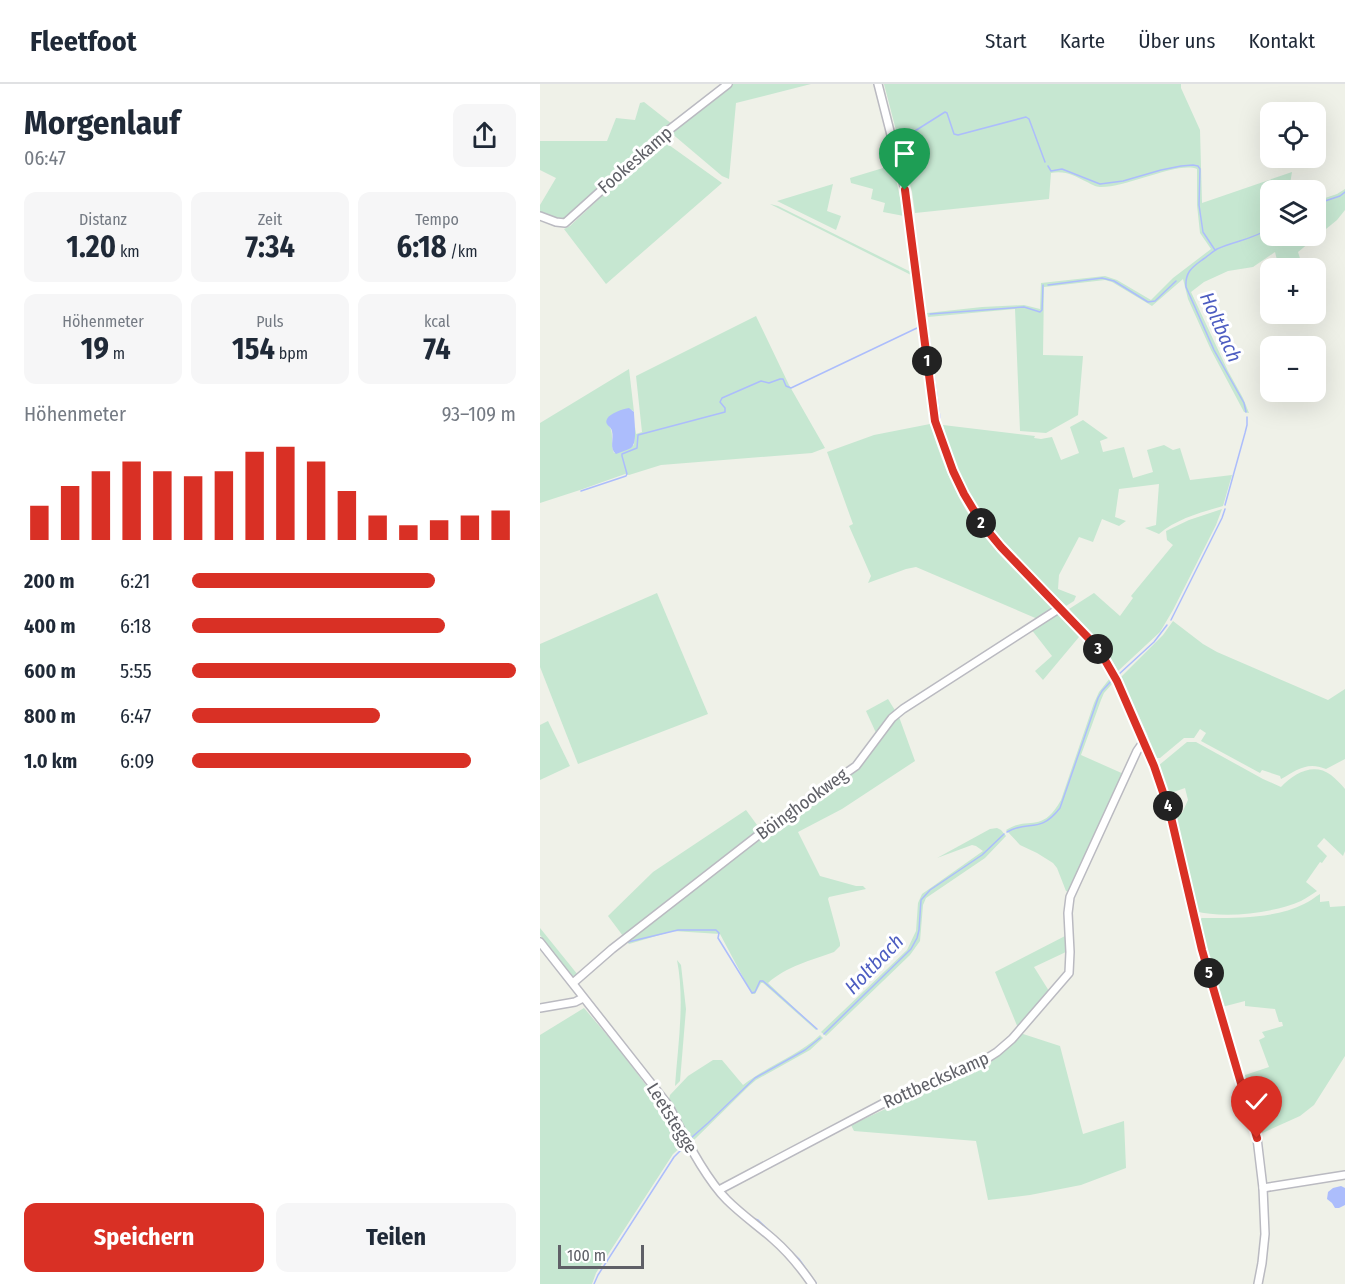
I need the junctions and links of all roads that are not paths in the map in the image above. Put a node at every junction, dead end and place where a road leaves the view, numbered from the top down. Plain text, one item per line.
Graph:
1 (728, 84) edge
2 (878, 84) edge
3 (540, 216) edge
4 (1060, 608) junction
5 (1144, 741) junction
6 (540, 942) edge
7 (573, 983) junction
8 (583, 998) junction
9 (540, 1008) edge
10 (1345, 1175) edge
11 (1263, 1188) junction
12 (719, 1190) junction
13 (812, 1284) edge
14 (1258, 1284) edge

1 - 3 street, Fookeskamp
2 - 4 street
4 - 5 street
4 - 7 street, Böinghookweg
5 - 11 street
5 - 12 street, Rottbeckskamp
6 - 7 street, Leetstegge
7 - 8 street, Leetstegge
8 - 9 street
8 - 12 street, Leetstegge
10 - 11 street
11 - 14 street
12 - 13 street, Leetstegge

